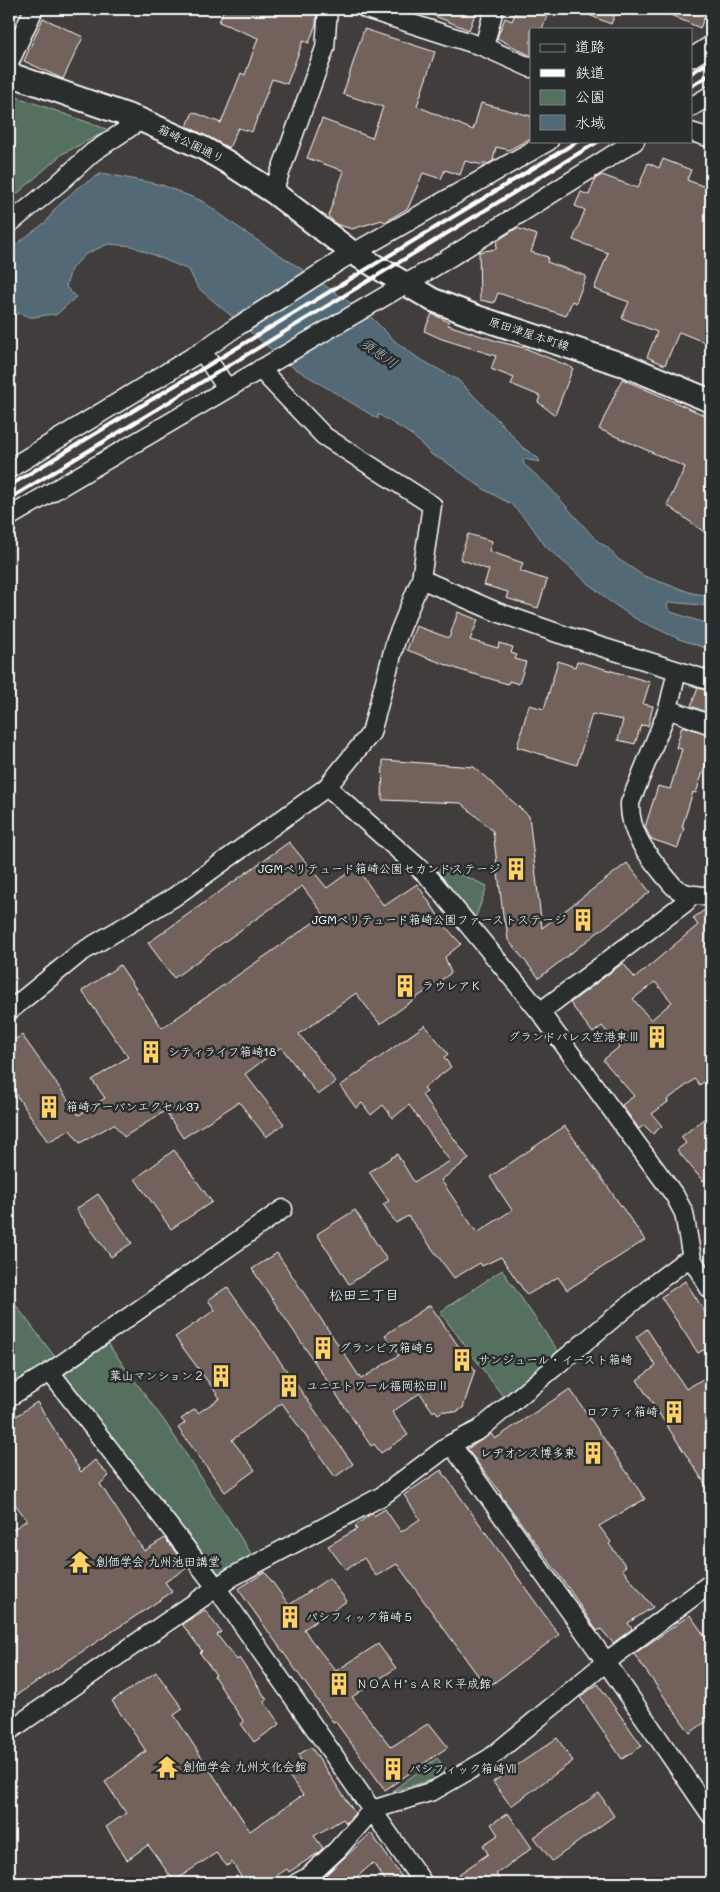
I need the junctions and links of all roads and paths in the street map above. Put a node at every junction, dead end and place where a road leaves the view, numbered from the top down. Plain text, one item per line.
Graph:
1 (34, 9) edge
2 (328, 9) edge
3 (366, 9) edge
4 (494, 9) edge
5 (711, 46) edge
6 (484, 48) junction
7 (692, 57) edge
8 (9, 63) edge
9 (530, 68) edge
10 (9, 74) edge
11 (711, 95) edge
12 (692, 106) edge
13 (141, 120) junction
14 (692, 132) edge
15 (711, 138) edge
16 (547, 142) edge
17 (633, 142) edge
18 (272, 192) junction
19 (9, 224) edge
20 (347, 257) junction
21 (396, 289) junction
22 (202, 351) junction
23 (260, 369) junction
24 (226, 387) junction
25 (711, 401) edge
26 (9, 469) edge
27 (9, 517) edge
28 (421, 579) junction
29 (677, 671) junction
30 (711, 681) edge
31 (668, 709) junction
32 (711, 725) edge
33 (327, 787) junction
34 (689, 894) junction
35 (711, 897) edge
36 (9, 1011) edge
37 (540, 1012) junction
38 (283, 1209) dead end
39 (692, 1259) junction
40 (711, 1291) edge
41 (50, 1372) junction
42 (9, 1397) edge
43 (452, 1444) junction
44 (711, 1583) edge
45 (216, 1587) junction
46 (606, 1662) junction
47 (9, 1731) edge
48 (372, 1810) junction
49 (711, 1815) edge
50 (297, 1883) edge
51 (423, 1883) edge

1 - 8 street
2 - 18 street
3 - 6 street
4 - 6 street
5 - 7 street
6 - 9 street
10 - 13 street, 箱崎公園通り
11 - 12 street
13 - 18 street, 箱崎公園通り
13 - 19 street
14 - 15 street
16 - 20 street
17 - 21 street
18 - 20 street, 箱崎公園通り
20 - 21 street, 原田津屋本町線
20 - 22 street
21 - 23 street
21 - 25 street, 原田津屋本町線
22 - 24 street
22 - 26 street
23 - 24 street
23 - 28 street
24 - 27 street
28 - 29 street
28 - 33 street
29 - 30 street
29 - 31 street
31 - 32 street
31 - 34 street
33 - 36 street
33 - 37 street
34 - 35 street
34 - 37 street
37 - 39 street
38 - 41 street
39 - 40 street
39 - 43 street
41 - 42 street
41 - 45 street
43 - 45 street
43 - 46 street
44 - 46 street
45 - 47 street
45 - 48 street
46 - 48 street
46 - 49 street
48 - 50 street
48 - 51 street

